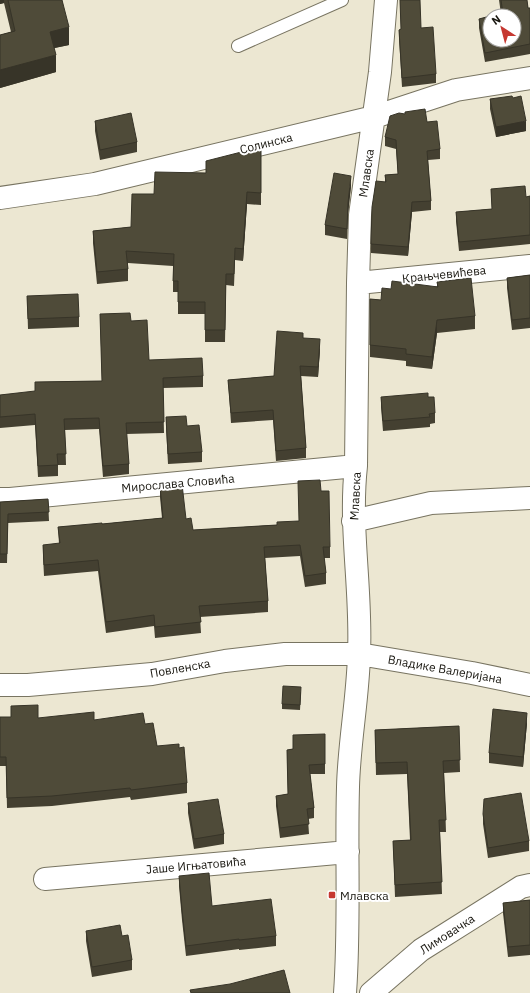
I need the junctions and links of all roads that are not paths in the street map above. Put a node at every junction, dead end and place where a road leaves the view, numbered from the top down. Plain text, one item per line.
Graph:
1 (342, 0) edge
2 (386, 0) edge
3 (238, 46) dead end
4 (530, 78) edge
5 (374, 117) junction
6 (0, 198) edge
7 (530, 266) edge
8 (358, 283) junction
9 (356, 466) junction
10 (530, 498) edge
11 (0, 499) edge
12 (353, 521) junction
13 (359, 654) junction
14 (530, 685) edge
15 (0, 686) edge
16 (348, 852) junction
17 (45, 879) dead end
18 (530, 885) edge
19 (345, 993) edge
20 (370, 993) edge

1 - 3 lane
2 - 5 street, Млавска
4 - 5 street, Солинска
5 - 6 street, Солинска
5 - 8 street, Млавска
7 - 8 street, Крањчевићева
8 - 9 street, Млавска
9 - 11 street, Мирослава Словића
9 - 12 street, Млавска
10 - 12 street
12 - 13 street, Млавска
13 - 14 street, Владике Валеријана
13 - 15 street, Повленска
13 - 16 street, Млавска
16 - 17 street, Јаше Игњатовића
16 - 19 street, Млавска
18 - 20 street, Лимовачка

